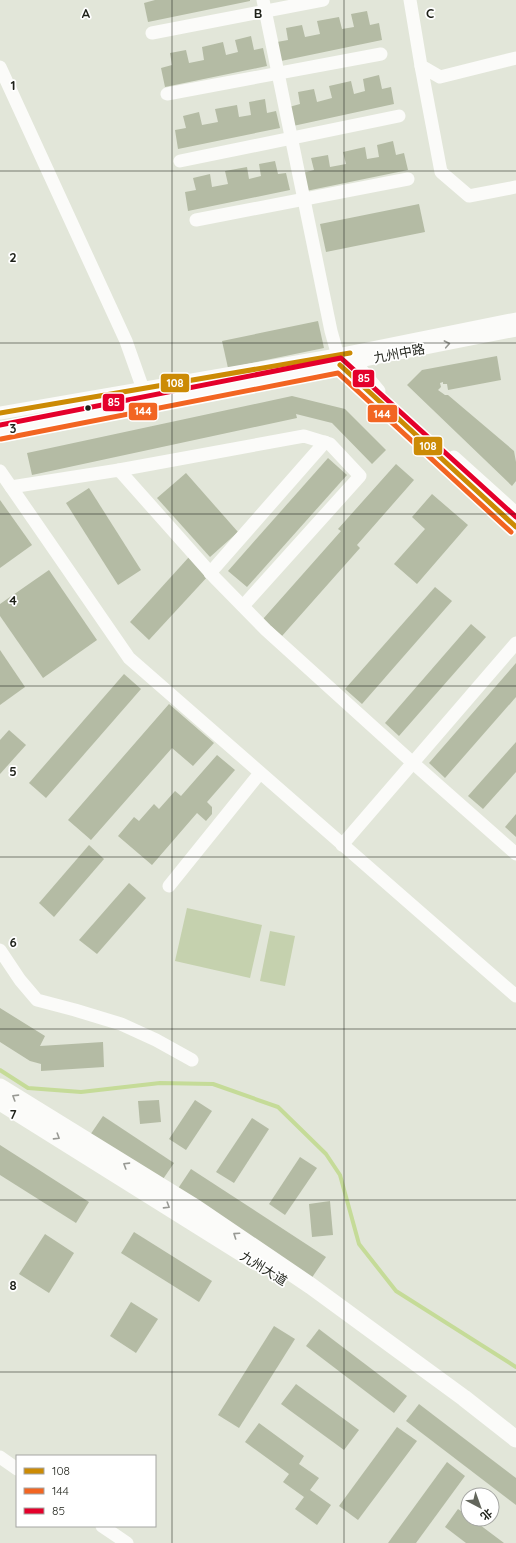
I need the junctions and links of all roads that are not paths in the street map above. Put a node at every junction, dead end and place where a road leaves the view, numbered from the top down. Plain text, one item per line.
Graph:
1 (323, 0) edge
2 (410, 0) edge
3 (264, 6) edge
4 (152, 33) dead end
5 (381, 54) dead end
6 (516, 58) edge
7 (420, 66) junction
8 (0, 67) edge
9 (278, 73) junction
10 (168, 94) dead end
11 (399, 116) dead end
12 (291, 138) junction
13 (180, 161) dead end
14 (408, 179) dead end
15 (516, 187) edge
16 (304, 199) junction
17 (196, 220) dead end
18 (516, 318) edge
19 (516, 330) edge
20 (353, 358) junction
21 (339, 360) junction
22 (143, 389) junction
23 (0, 413) edge
24 (0, 432) edge
25 (325, 442) junction
26 (119, 470) junction
27 (0, 471) edge
28 (11, 487) junction
29 (516, 513) edge
30 (516, 527) edge
31 (210, 573) junction
32 (242, 606) junction
33 (516, 643) edge
34 (413, 763) junction
35 (260, 773) junction
36 (342, 845) junction
37 (516, 854) edge
38 (169, 886) dead end
39 (0, 950) edge
40 (516, 996) edge
41 (192, 1060) dead end
42 (0, 1088) edge
43 (0, 1102) edge
44 (516, 1439) edge
45 (516, 1451) edge
46 (0, 1457) edge
47 (16, 1467) edge
48 (103, 1527) edge
49 (127, 1543) edge

1 - 3 street
2 - 7 street
3 - 4 street
3 - 9 street
5 - 9 street
6 - 7 street
7 - 15 street
8 - 22 street
9 - 10 street
9 - 12 street
11 - 12 street
12 - 13 street
12 - 16 street
14 - 16 street
16 - 17 street
16 - 21 street
18 - 20 street
20 -> 19 street, 九州中路
20 - 21 street, 九州中路
20 - 29 street
21 - 22 street
21 - 24 street, 九州中路
21 - 30 street
22 - 23 street
25 - 26 street
25 - 31 street
25 - 32 street
26 - 28 street
26 - 31 street
27 - 28 street
28 - 35 street
31 - 32 street
32 - 34 street
33 - 34 street
34 - 36 street
34 - 37 street
35 - 36 street
35 - 38 street
36 - 40 street
39 - 41 street
44 -> 42 main road
43 -> 45 main road, 九州大道
46 - 47 street
48 - 49 street

